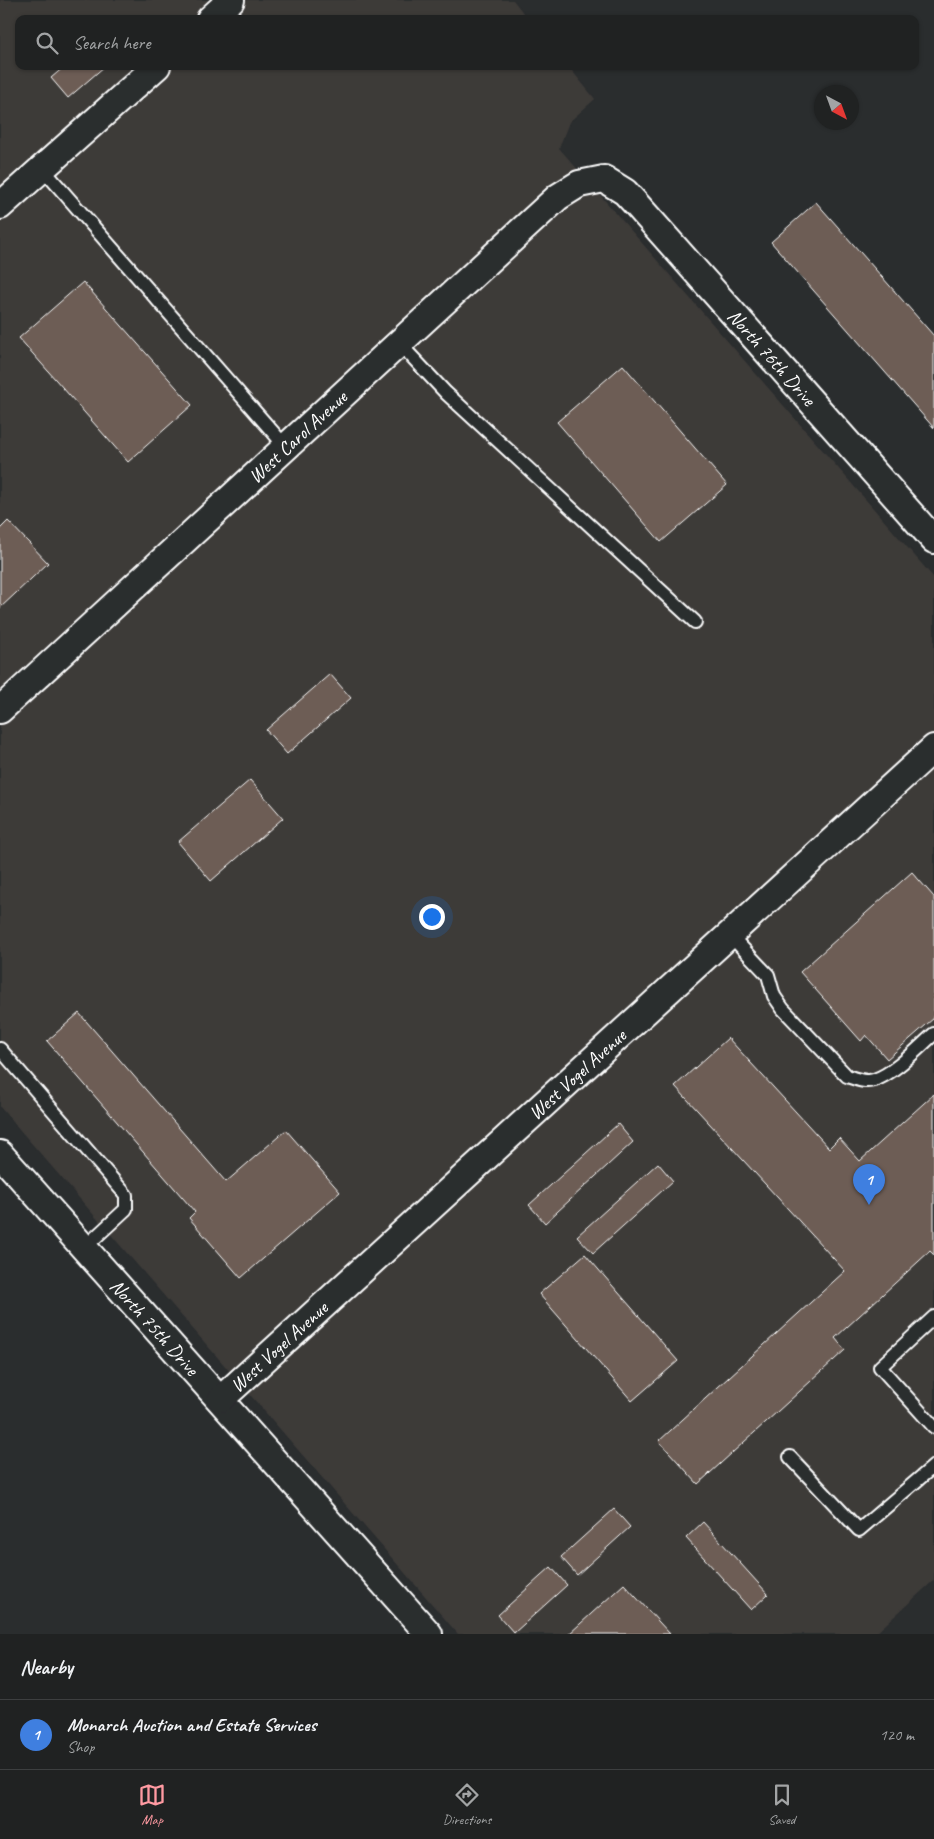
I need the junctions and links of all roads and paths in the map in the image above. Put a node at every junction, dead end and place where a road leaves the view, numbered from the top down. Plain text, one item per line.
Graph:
1 (232, 0) edge
2 (215, 15) edge
3 (153, 70) edge
4 (43, 169) junction
5 (604, 179) joint
6 (0, 206) edge
7 (399, 343) junction
8 (286, 447) junction
9 (934, 540) edge
10 (695, 622) dead end
11 (0, 710) edge
12 (934, 748) edge
13 (730, 935) junction
14 (934, 1034) edge
15 (0, 1049) edge
16 (0, 1154) edge
17 (84, 1248) junction
18 (934, 1317) edge
19 (221, 1399) junction
20 (934, 1427) edge
21 (790, 1457) dead end
22 (934, 1466) edge
23 (429, 1634) edge

1 - 2 street
3 - 4 street
4 - 6 street
4 - 8 lane
5 - 7 street, West Carol Avenue
5 - 9 street, North 76th Drive
7 - 8 street, West Carol Avenue
7 - 10 lane
8 - 11 street, West Carol Avenue
12 - 13 street, West Vogel Avenue
13 - 14 lane
13 - 19 street, West Vogel Avenue
15 - 17 lane
16 - 17 street, North 75th Drive
17 - 19 street, North 75th Drive
18 - 20 lane
19 - 23 street, North 75th Drive
21 - 22 lane

